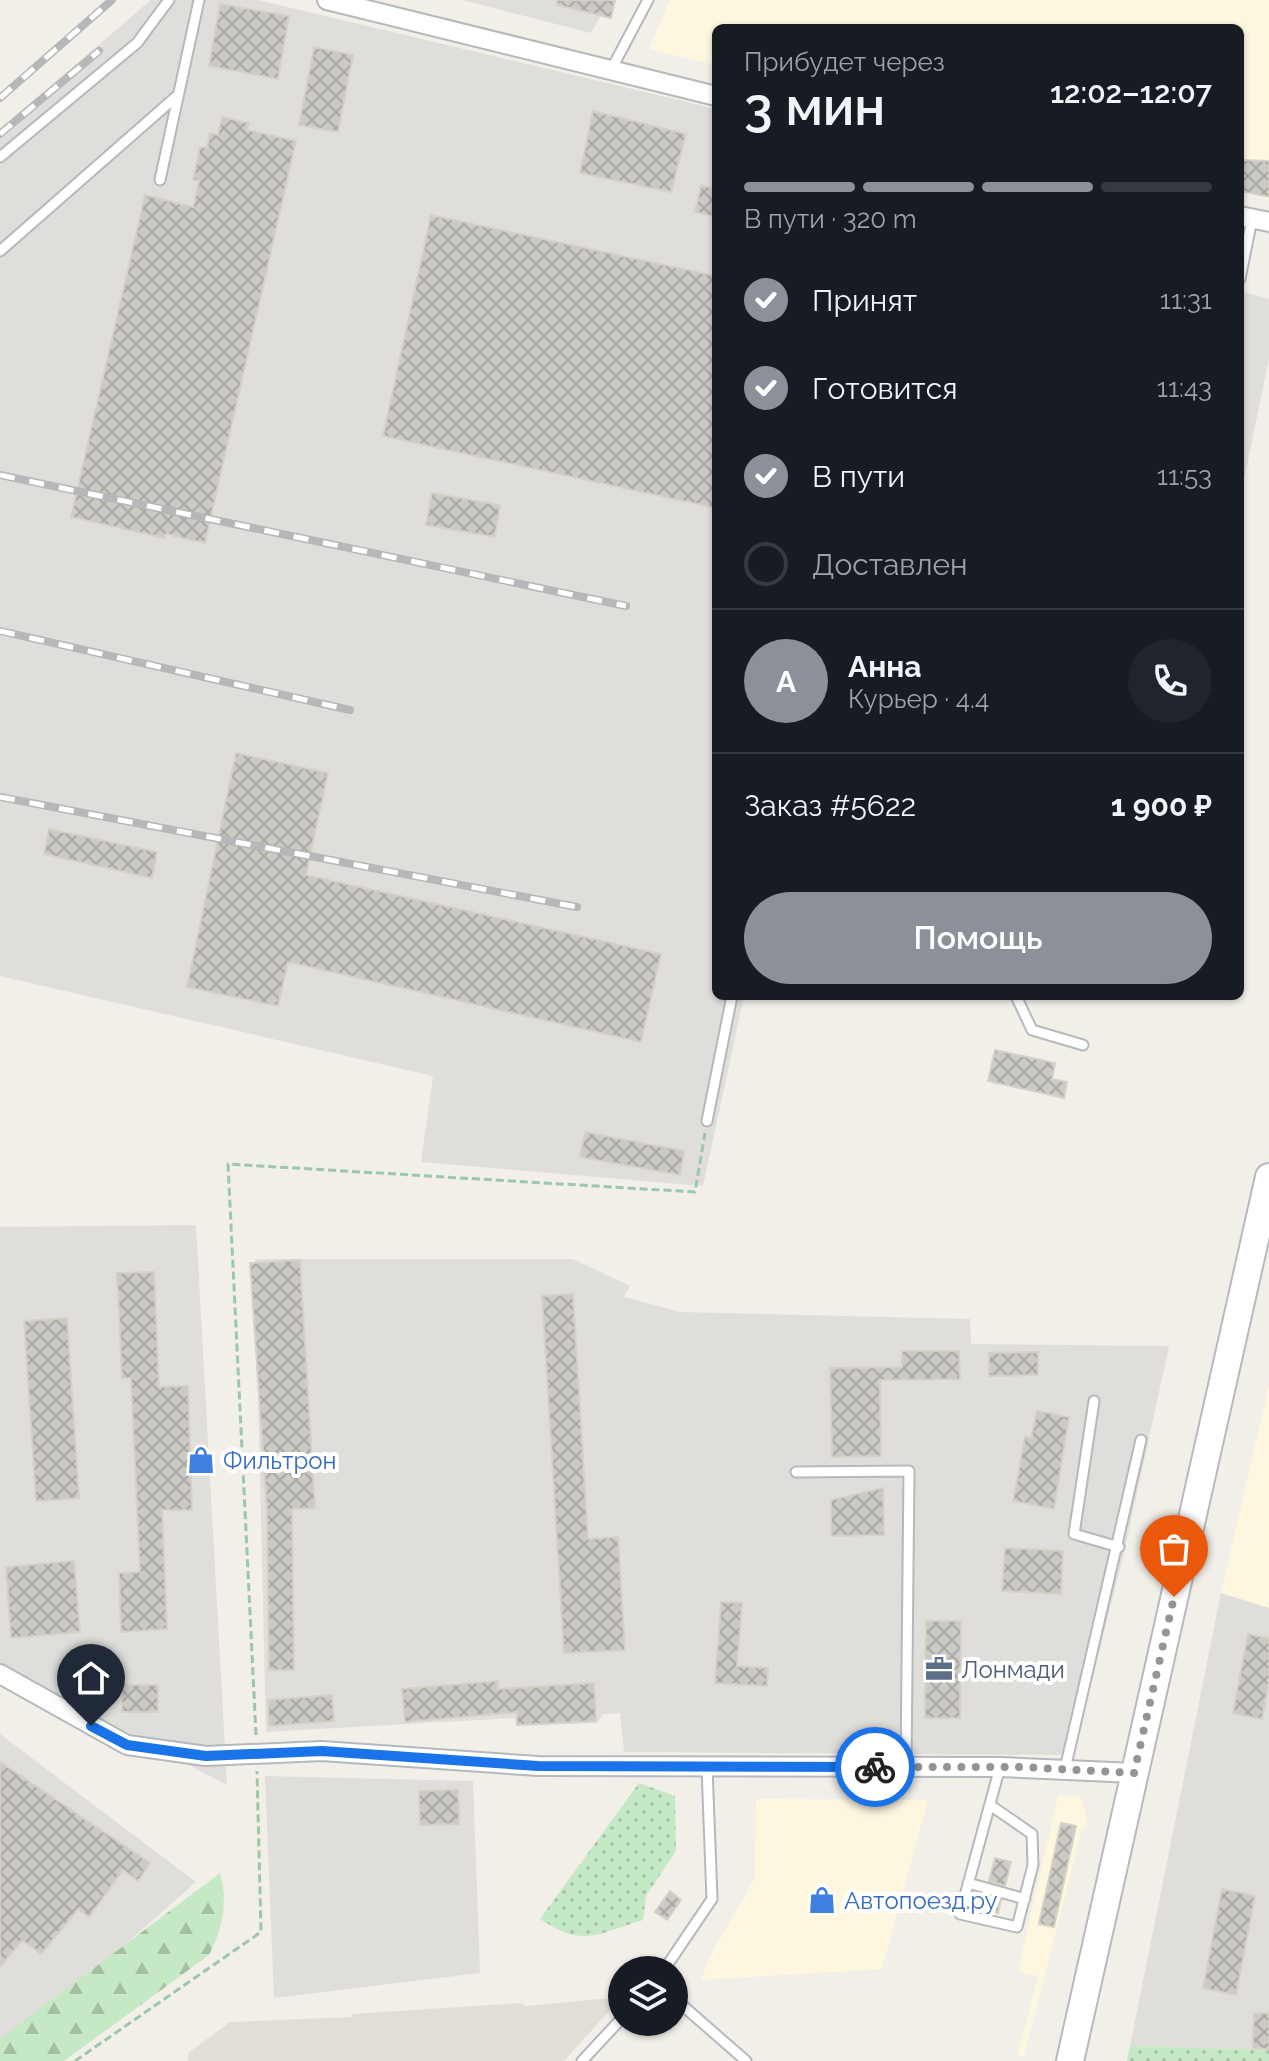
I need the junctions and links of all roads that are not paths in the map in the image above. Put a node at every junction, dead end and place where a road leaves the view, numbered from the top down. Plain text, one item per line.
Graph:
1 (169, 0) edge
2 (199, 0) edge
3 (327, 0) edge
4 (648, 0) edge
5 (611, 70) junction
6 (178, 95) junction
7 (712, 95) edge
8 (0, 157) edge
9 (160, 180) dead end
10 (1254, 219) edge
11 (0, 251) edge
12 (1244, 262) edge
13 (731, 1000) edge
14 (1018, 1000) edge
15 (1083, 1045) dead end
16 (707, 1121) road end
17 (1269, 1177) edge
18 (1094, 1401) dead end
19 (1141, 1440) dead end
20 (796, 1472) dead end
21 (1119, 1547) junction
22 (0, 1674) edge
23 (707, 1767) junction
24 (906, 1767) junction
25 (1000, 1767) junction
26 (1065, 1769) junction
27 (1134, 1773) junction
28 (990, 1805) junction
29 (968, 1883) junction
30 (1025, 1899) junction
31 (673, 1956) edge
32 (688, 2010) edge
33 (608, 2033) edge
34 (582, 2061) edge
35 (746, 2061) edge
36 (1070, 2061) edge

1 - 8 lane
2 - 6 lane
3 - 5 street
4 - 5 lane
5 - 7 street
6 - 9 lane
6 - 11 lane
10 - 12 lane
13 - 16 lane
14 - 15 lane
17 - 27 main road
18 - 21 lane
19 - 21 lane
20 - 24 lane
21 - 26 lane
22 - 23 street
23 - 24 street
23 - 31 lane
24 - 25 street
25 - 26 street
25 - 28 lane
26 - 27 street
27 - 36 main road
28 - 29 lane
28 - 30 lane
29 - 30 lane
29 - 30 lane
32 - 35 lane
33 - 34 lane

